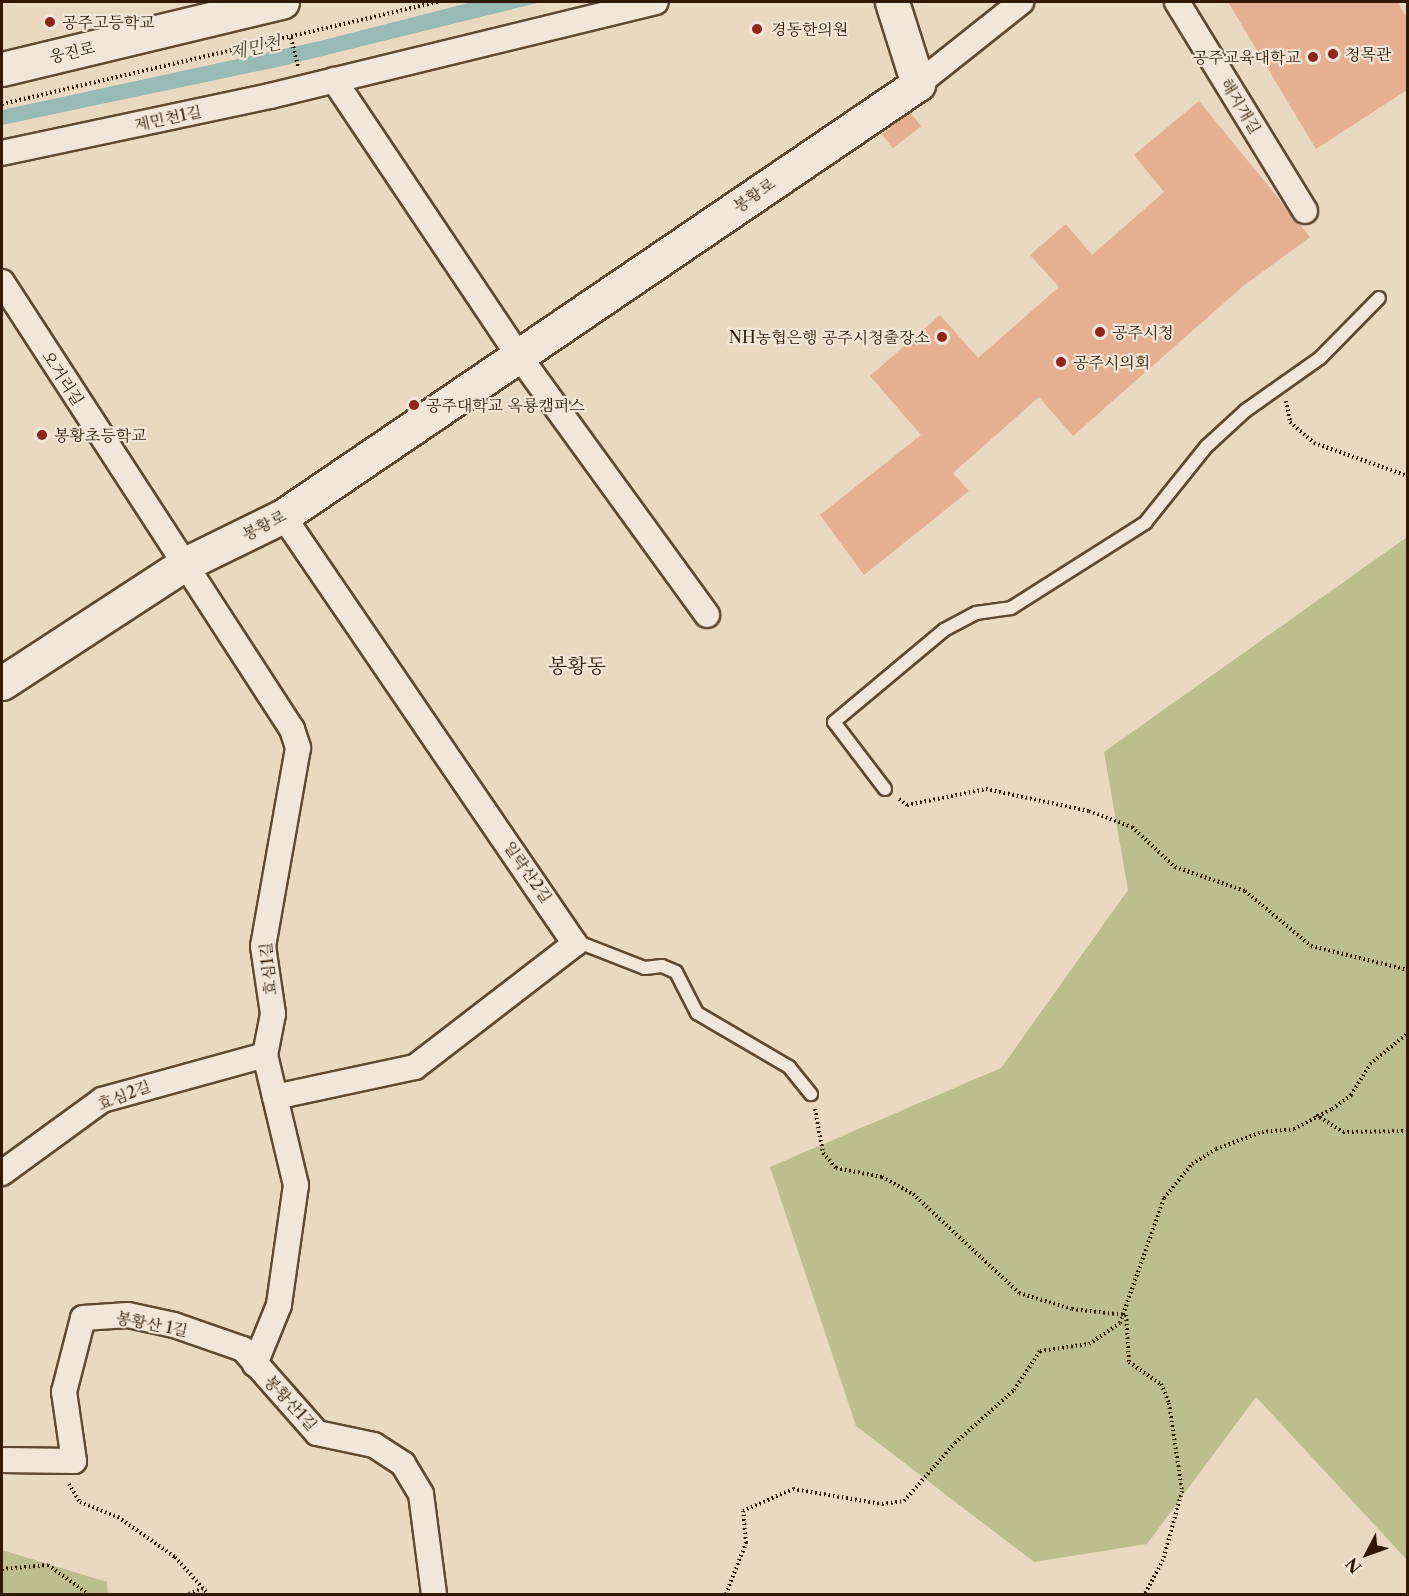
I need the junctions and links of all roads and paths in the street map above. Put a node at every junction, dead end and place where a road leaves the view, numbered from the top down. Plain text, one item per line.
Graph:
1 (282, 2) edge
2 (438, 2) edge
3 (656, 2) edge
4 (892, 2) edge
5 (1021, 2) edge
6 (1177, 2) edge
7 (291, 38) junction
8 (298, 68) dead end
9 (2, 69) edge
10 (334, 80) junction
11 (918, 84) junction
12 (2, 104) edge
13 (2, 153) edge
14 (1305, 211) dead end
15 (2, 282) edge
16 (1379, 298) dead end
17 (519, 356) junction
18 (1282, 385) junction
19 (1407, 476) edge
20 (284, 516) junction
21 (183, 565) junction
22 (707, 615) dead end
23 (2, 683) edge
24 (885, 789) joint
25 (573, 940) junction
26 (1407, 970) edge
27 (1407, 1033) edge
28 (265, 1054) junction
29 (812, 1094) joint
30 (275, 1097) junction
31 (1316, 1114) junction
32 (1407, 1131) edge
33 (2, 1173) edge
34 (1123, 1315) junction
35 (255, 1364) junction
36 (2, 1460) edge
37 (56, 1463) junction
38 (2, 1569) edge
39 (206, 1587) junction
40 (88, 1594) edge
41 (189, 1594) edge
42 (208, 1594) edge
43 (434, 1594) edge
44 (726, 1594) edge
45 (1145, 1594) edge

1 - 9 main road, 웅진로
2 - 7 path
3 - 10 street, 제민천1길
4 - 11 main road
5 - 11 street
6 - 14 street, 해지개길
7 - 8 path
7 - 12 path
10 - 13 street, 제민천1길
10 - 17 street
11 - 17 main road, 봉황로
15 - 21 street, 오거리길
16 - 18 lane
17 - 20 main road, 봉황로
17 - 22 street
18 - 19 path
18 - 24 lane
20 - 21 main road, 봉황로
20 - 25 street, 일락산2길
21 - 23 main road, 봉황로
21 - 28 street, 효심1길
24 - 26 path
25 - 29 lane
25 - 30 street
27 - 31 path
28 - 30 street, 효심1길
28 - 33 street, 효심2길
29 - 34 path
30 - 35 street, 효심1길
31 - 32 path
31 - 34 path
34 - 44 path
34 - 45 path
35 - 37 street, 봉황산 1길
35 - 43 street, 봉황산1길
36 - 37 street
37 - 39 path
38 - 40 path
39 - 41 path
39 - 42 path

